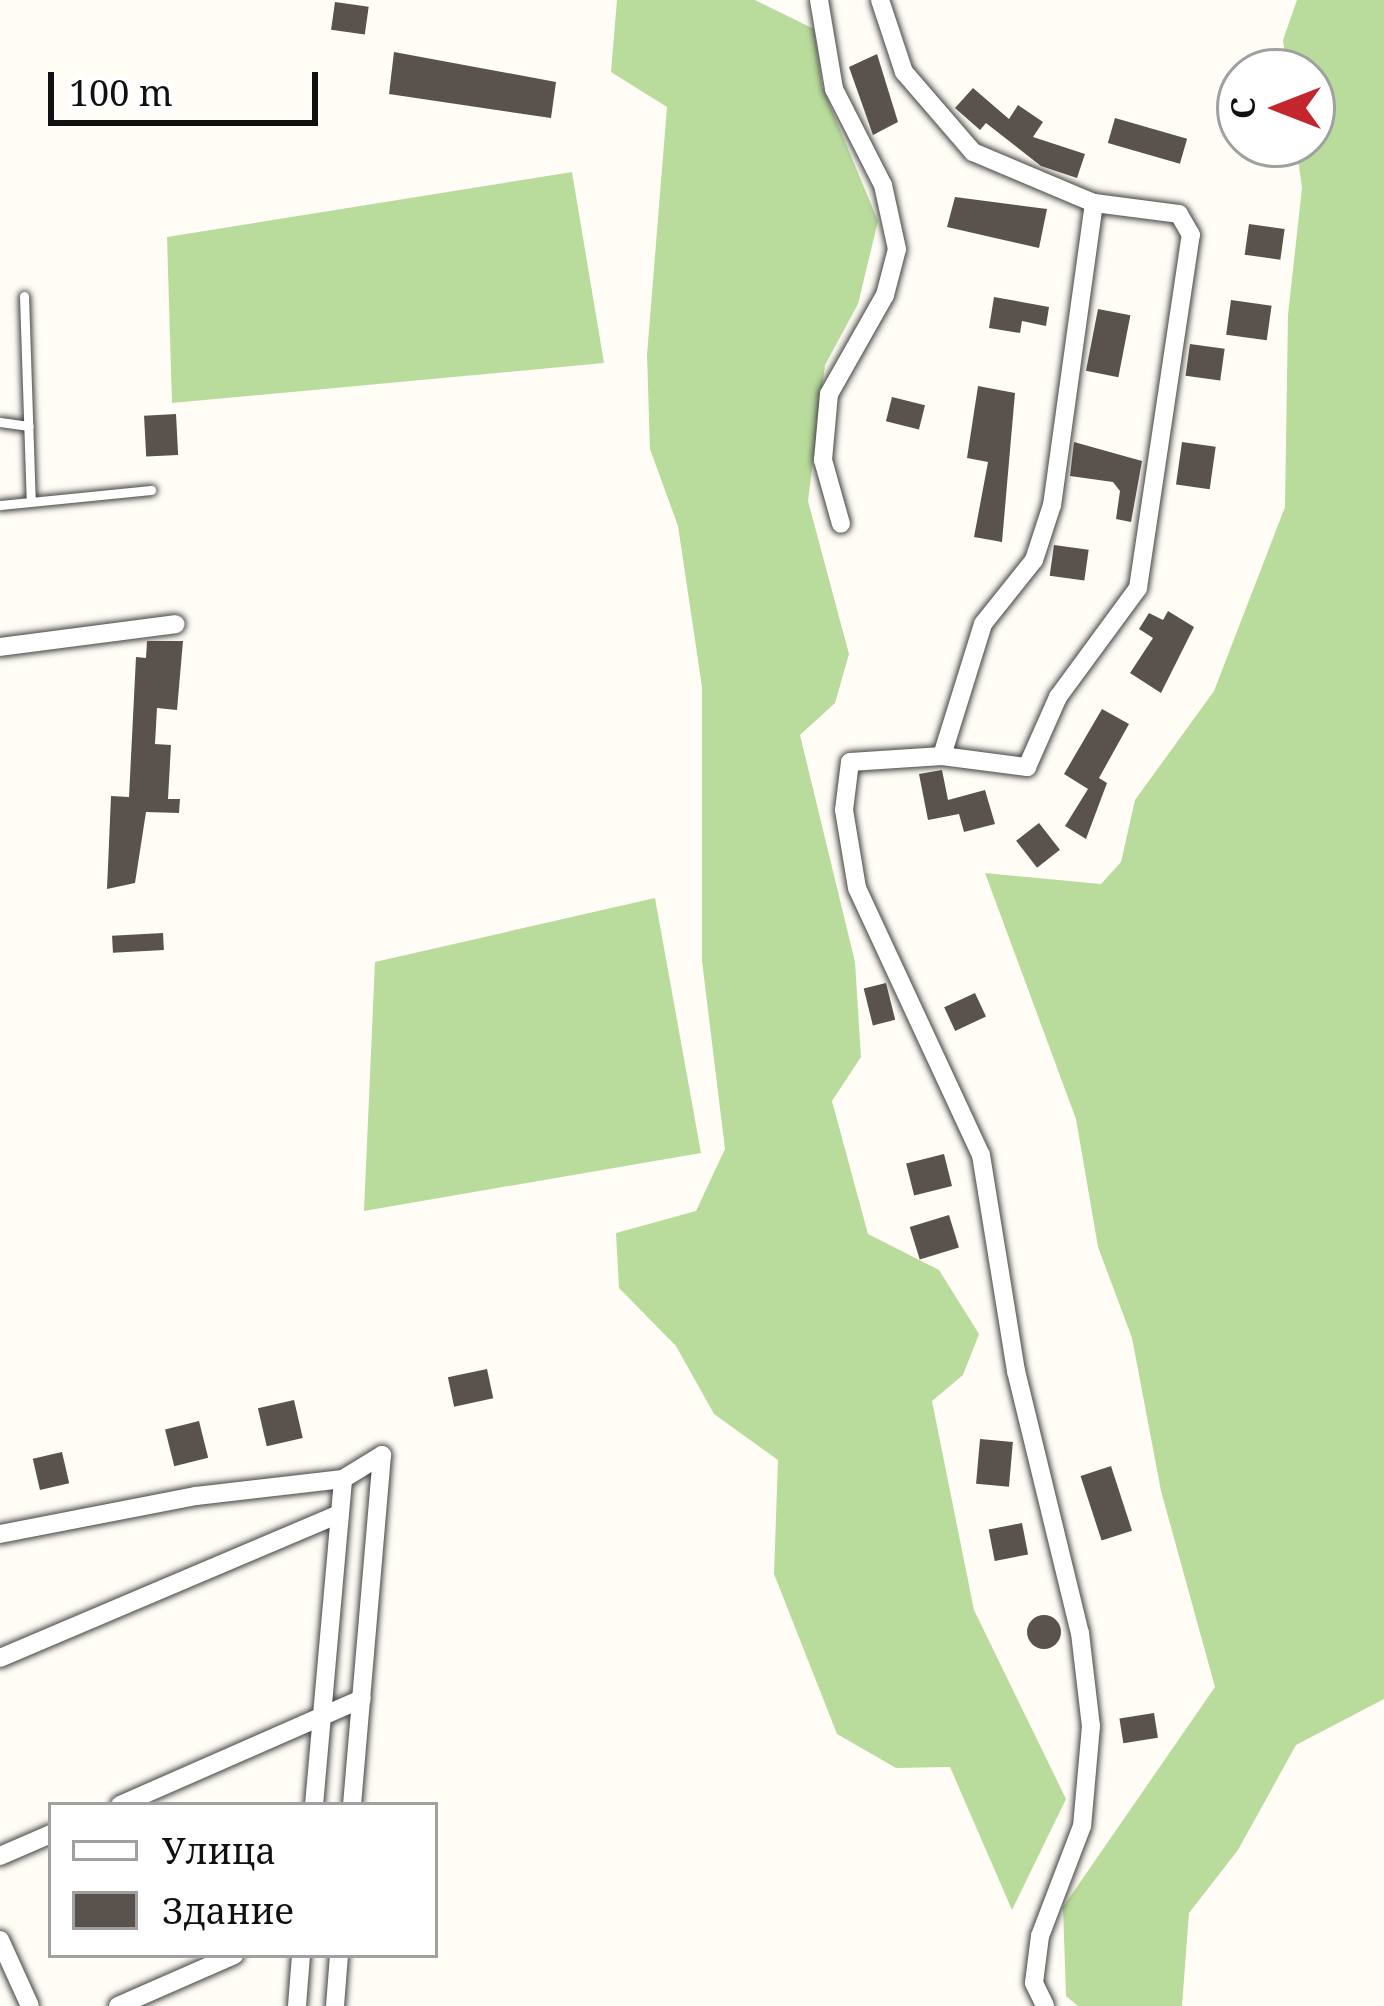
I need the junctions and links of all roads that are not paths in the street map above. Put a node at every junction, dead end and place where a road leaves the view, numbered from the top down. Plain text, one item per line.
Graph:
1 (819, 0) edge
2 (880, 0) edge
3 (1094, 203) junction
4 (24, 296) dead end
5 (0, 422) edge
6 (28, 426) junction
7 (152, 490) dead end
8 (31, 502) junction
9 (0, 505) edge
10 (841, 524) dead end
11 (176, 624) dead end
12 (0, 647) edge
13 (942, 756) junction
14 (343, 1479) junction
15 (340, 1514) junction
16 (0, 1534) edge
17 (0, 1658) edge
18 (362, 1699) junction
19 (322, 1719) junction
20 (127, 1802) edge
21 (314, 1802) edge
22 (352, 1802) edge
23 (48, 1835) edge
24 (0, 1856) edge
25 (0, 1940) edge
26 (227, 1958) edge
27 (301, 1958) edge
28 (339, 1958) edge
29 (30, 2006) edge
30 (118, 2006) edge
31 (297, 2006) edge
32 (335, 2006) edge
33 (1045, 2006) edge

1 - 10 street
2 - 3 street
3 - 13 street
3 - 13 street
4 - 6 lane
5 - 6 lane
6 - 8 lane
7 - 8 lane
8 - 9 lane
11 - 12 street
13 - 33 street
14 - 15 street
14 - 16 street
14 - 18 street
15 - 17 street
15 - 19 street
18 - 19 street
18 - 22 street
19 - 20 street
19 - 21 street
23 - 24 street
25 - 29 street
26 - 30 street
27 - 31 street
28 - 32 street

